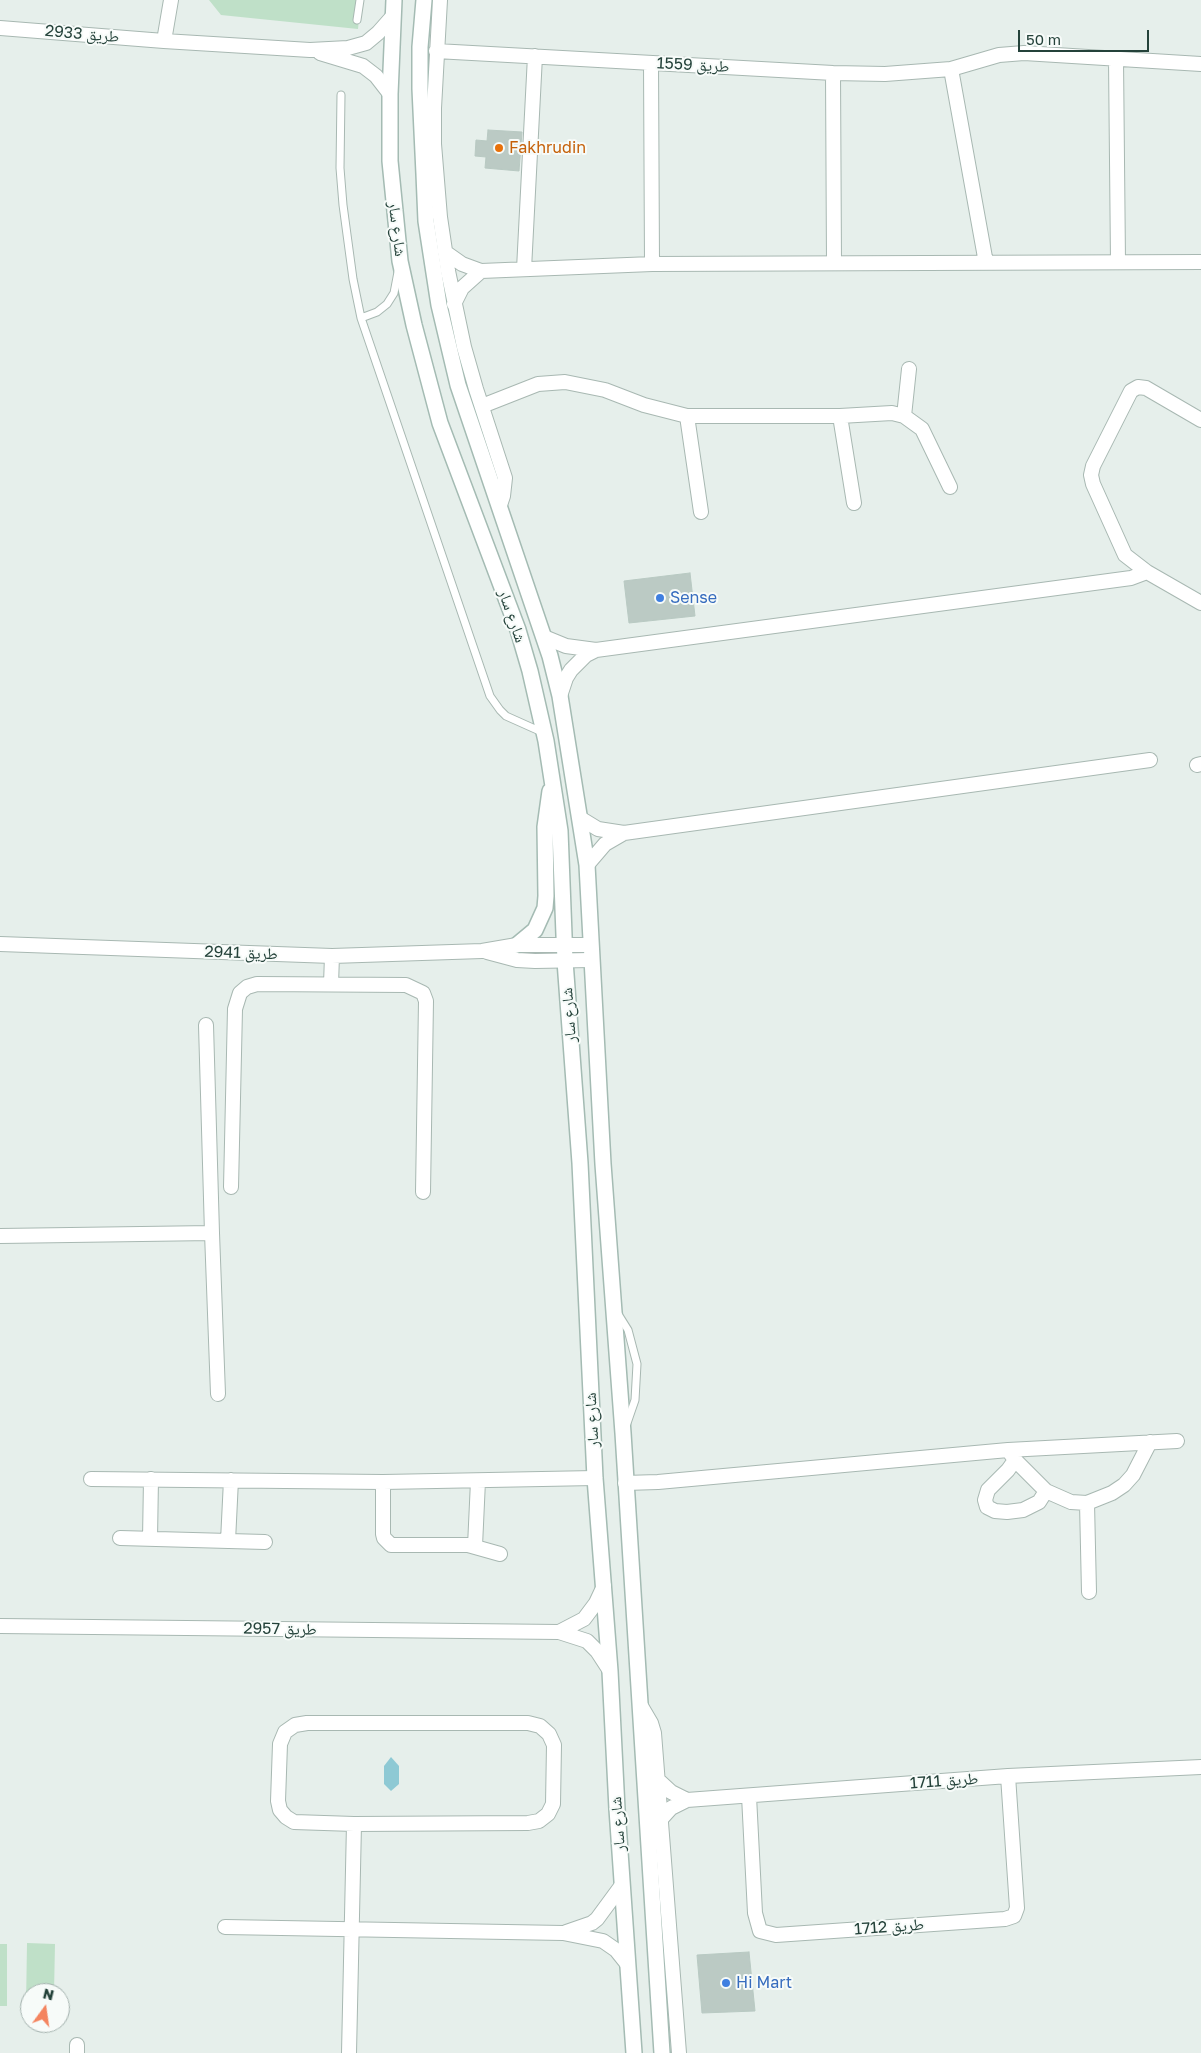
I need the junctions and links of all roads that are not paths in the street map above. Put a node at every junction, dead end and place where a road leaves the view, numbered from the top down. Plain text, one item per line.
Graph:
1 (171, 0) edge
2 (360, 0) edge
3 (394, 0) edge
4 (424, 0) edge
5 (440, 0) edge
6 (392, 16) junction
7 (357, 20) dead end
8 (0, 28) edge
9 (164, 41) junction
10 (310, 50) junction
11 (436, 52) junction
12 (535, 56) junction
13 (1116, 59) junction
14 (651, 62) junction
15 (1201, 64) edge
16 (951, 69) junction
17 (833, 73) junction
18 (390, 94) junction
19 (341, 95) dead end
20 (445, 252) junction
21 (400, 261) junction
22 (1118, 262) junction
23 (1201, 262) edge
24 (834, 263) junction
25 (986, 263) junction
26 (652, 264) junction
27 (524, 269) junction
28 (481, 271) junction
29 (454, 304) junction
30 (361, 318) junction
31 (909, 369) dead end
32 (482, 406) junction
33 (687, 416) junction
34 (840, 416) junction
35 (904, 416) junction
36 (1201, 420) edge
37 (950, 487) dead end
38 (854, 502) dead end
39 (500, 505) junction
40 (701, 512) dead end
41 (1147, 572) junction
42 (1201, 603) edge
43 (544, 637) junction
44 (596, 650) junction
45 (560, 696) junction
46 (544, 733) junction
47 (1150, 760) dead end
48 (553, 782) junction
49 (580, 818) junction
50 (624, 833) junction
51 (587, 865) junction
52 (0, 944) edge
53 (517, 945) junction
54 (564, 945) junction
55 (482, 951) junction
56 (591, 953) junction
57 (332, 956) junction
58 (565, 961) junction
59 (331, 984) junction
60 (206, 1025) dead end
61 (231, 1187) dead end
62 (423, 1192) dead end
63 (212, 1233) junction
64 (0, 1236) edge
65 (218, 1394) dead end
66 (1177, 1441) dead end
67 (1150, 1442) junction
68 (1012, 1455) junction
69 (595, 1478) junction
70 (91, 1479) dead end
71 (151, 1479) junction
72 (231, 1480) junction
73 (478, 1481) junction
74 (383, 1482) junction
75 (625, 1483) junction
76 (1046, 1491) junction
77 (1087, 1503) junction
78 (120, 1538) dead end
79 (150, 1539) junction
80 (228, 1541) junction
81 (266, 1542) dead end
82 (475, 1546) junction
83 (500, 1554) dead end
84 (604, 1586) junction
85 (1089, 1592) dead end
86 (0, 1626) edge
87 (559, 1632) junction
88 (610, 1671) junction
89 (641, 1706) junction
90 (1201, 1767) edge
91 (1008, 1776) junction
92 (658, 1780) junction
93 (748, 1796) junction
94 (687, 1800) junction
95 (661, 1819) junction
96 (354, 1824) junction
97 (622, 1885) junction
98 (225, 1928) dead end
99 (351, 1928) junction
100 (563, 1933) junction
101 (628, 1965) junction
102 (349, 2053) edge
103 (634, 2053) edge
104 (662, 2053) edge
105 (679, 2053) edge

1 - 9 street
2 - 7 lane
3 - 6 street, شارع سار
4 - 39 street, شارع سار
5 - 11 street
6 - 10 street, طريق 2933
6 - 18 street, شارع سار
8 - 9 street, طريق 2933
9 - 10 street, طريق 2933
10 - 18 street, طريق 2933
11 - 12 street, طريق 1559
11 - 20 street
12 - 14 street, طريق 1559
12 - 27 street
13 - 15 street, طريق 1559
13 - 16 street, طريق 1559
13 - 22 street
14 - 17 street, طريق 1559
14 - 26 street
16 - 17 street, طريق 1559
16 - 25 street
17 - 24 street
18 - 21 street, شارع سار
19 - 30 lane
20 - 28 street
20 - 29 street
21 - 30 lane
21 - 46 street, شارع سار
22 - 23 street
22 - 25 street
24 - 25 street
24 - 26 street
26 - 27 street
27 - 28 street
28 - 29 street
29 - 32 street
30 - 46 lane
31 - 35 street
32 - 33 street
32 - 39 street
33 - 34 street
33 - 40 street
34 - 35 street
34 - 38 street
35 - 37 street
36 - 41 street
39 - 43 street, شارع سار
41 - 42 street
41 - 44 street
43 - 44 street
43 - 45 street, شارع سار
44 - 45 street
45 - 49 street, شارع سار
46 - 48 street, شارع سار
47 - 50 street
48 - 53 street
48 - 54 street, شارع سار
49 - 50 street
49 - 51 street, شارع سار
50 - 51 street
51 - 56 street, شارع سار
52 - 57 street, طريق 2941
53 - 54 street, طريق 2941
53 - 55 street, طريق 2941
54 - 56 street, طريق 2941
54 - 58 street, شارع سار
55 - 57 street, طريق 2941
55 - 58 street, طريق 2941
56 - 58 street, طريق 2941
56 - 75 street, شارع سار
57 - 59 street
58 - 69 street, شارع سار
59 - 61 street
59 - 62 street
60 - 63 street
63 - 64 street
63 - 65 street
66 - 67 street
67 - 68 street
67 - 77 street
68 - 75 street
68 - 76 street
68 - 76 street
69 - 73 street
69 - 84 street, شارع سار
70 - 71 street
71 - 72 street
71 - 79 street
72 - 74 street
72 - 80 street
73 - 74 street
73 - 82 street
74 - 82 street
75 - 89 street, شارع سار
76 - 77 street
77 - 85 street
78 - 79 street
79 - 80 street
80 - 81 street
82 - 83 street
84 - 87 street, طريق 2957
84 - 88 street, شارع سار
86 - 87 street, طريق 2957
87 - 88 street, طريق 2957
88 - 97 street, شارع سار
89 - 92 street
89 - 104 street, شارع سار
90 - 91 street, طريق 1711
91 - 93 street, طريق 1711
91 - 93 street, طريق 1712
92 - 94 street
92 - 95 street
93 - 94 street, طريق 1711
94 - 95 street, طريق 1711
95 - 105 street
96 - 96 street
96 - 99 street
97 - 100 street
97 - 101 street, شارع سار
98 - 99 street
99 - 100 street
99 - 102 street
100 - 101 street
101 - 103 street, شارع سار

